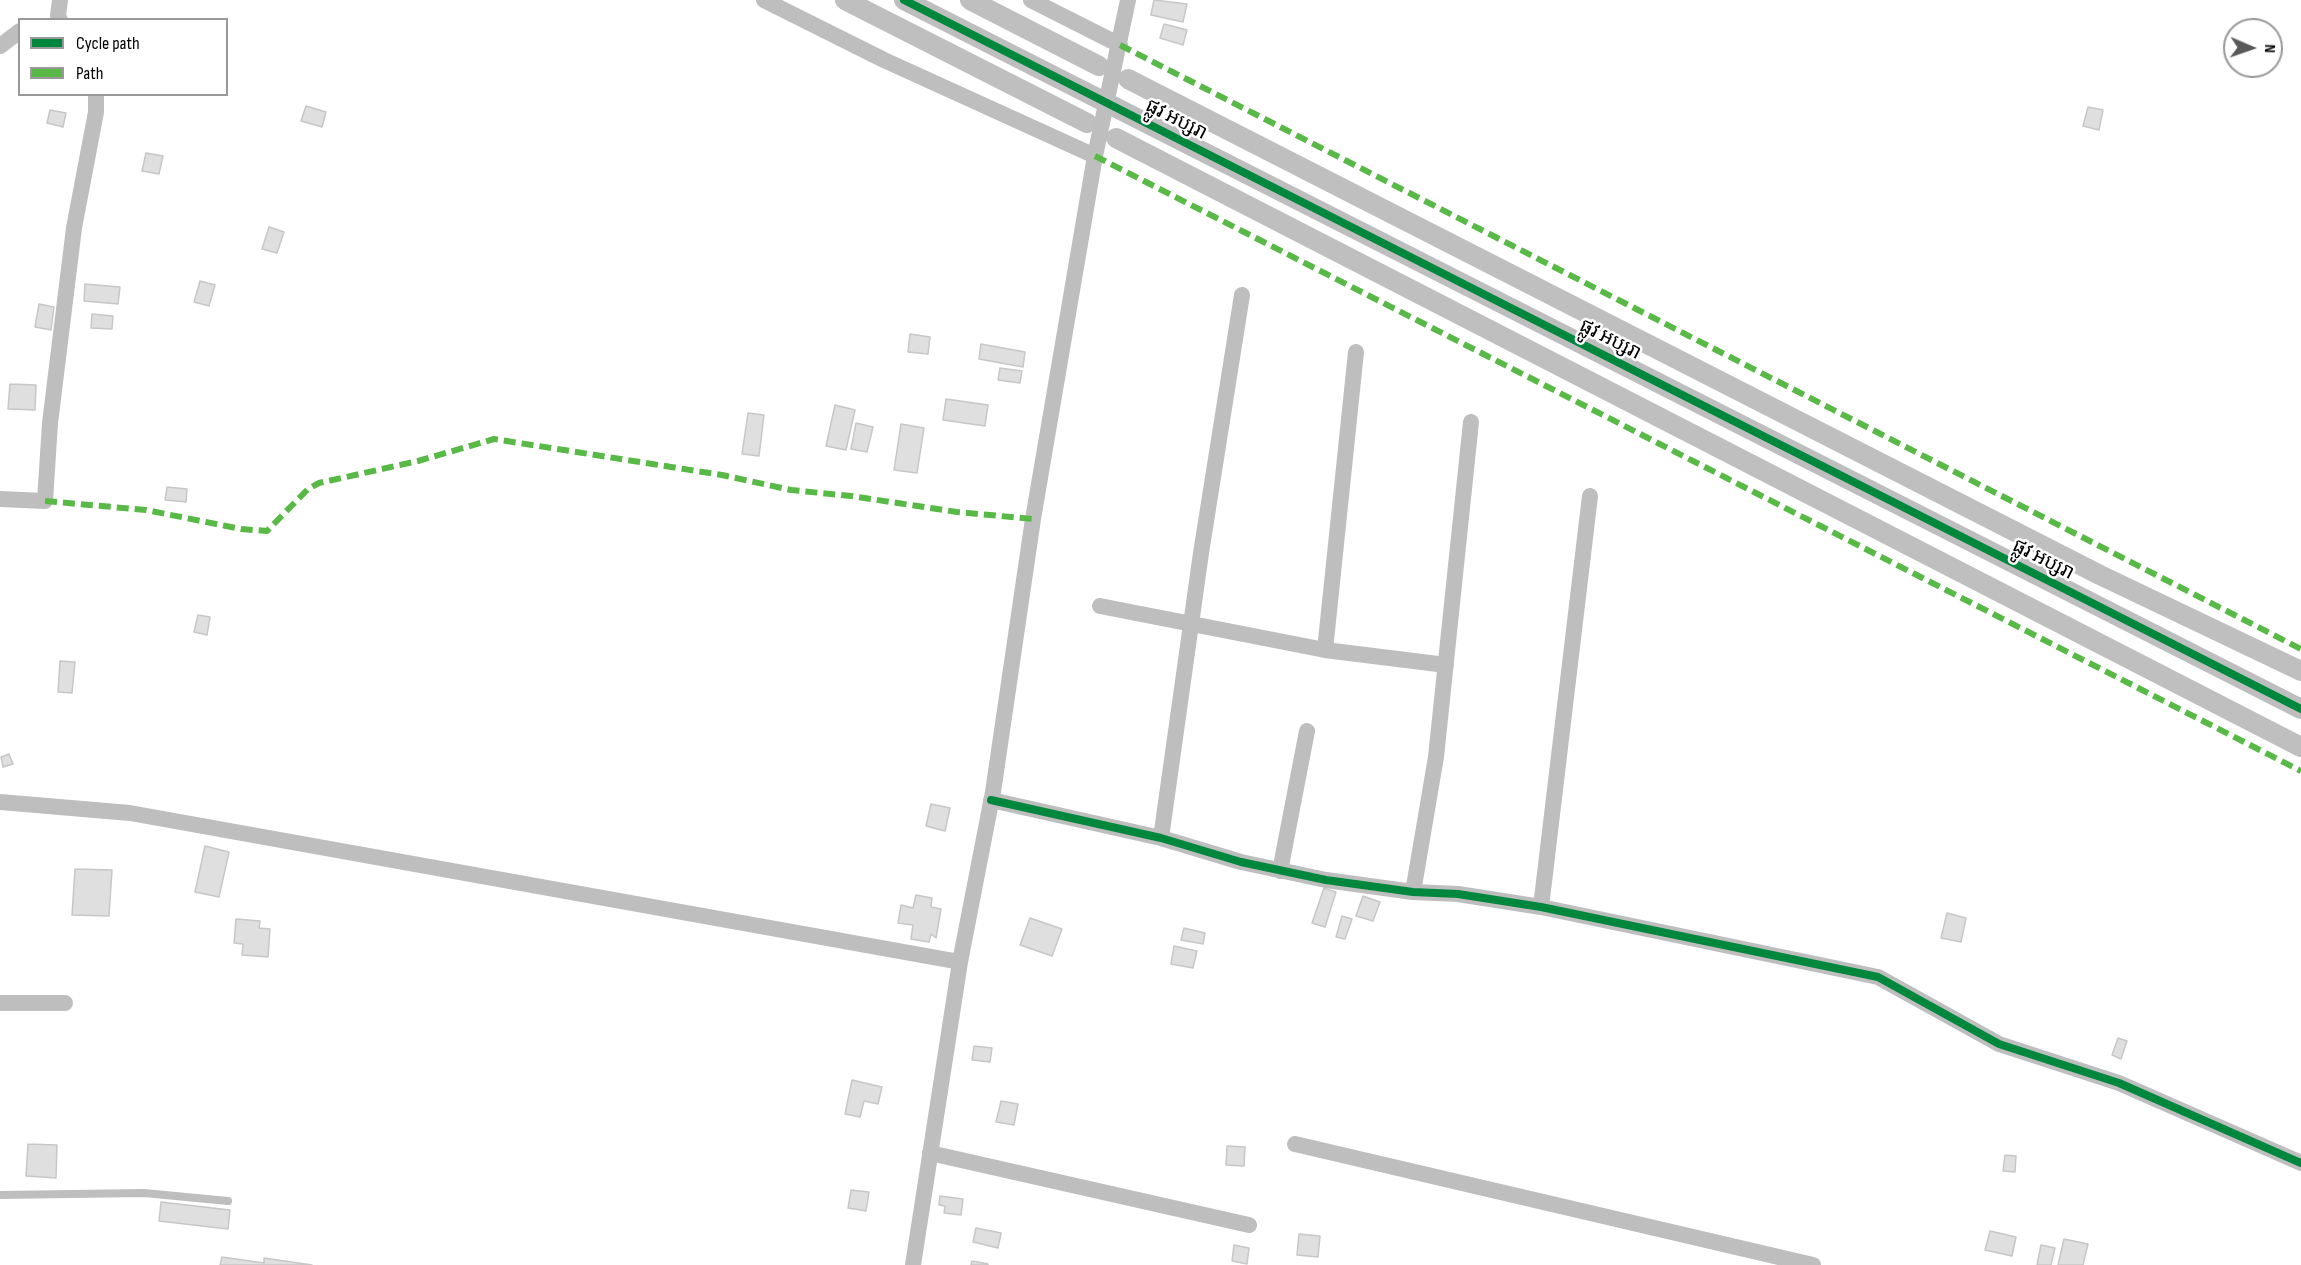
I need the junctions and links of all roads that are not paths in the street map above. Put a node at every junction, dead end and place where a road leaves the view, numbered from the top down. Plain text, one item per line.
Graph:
1 (764, 0) edge
2 (904, 0) edge
3 (1031, 0) edge
4 (1128, 0) edge
5 (18, 32) edge
6 (1120, 45) junction
7 (0, 46) edge
8 (96, 96) edge
9 (1106, 103) junction
10 (1095, 156) junction
11 (1242, 295) dead end
12 (1356, 352) dead end
13 (1471, 422) dead end
14 (1590, 496) dead end
15 (0, 500) edge
16 (1101, 606) dead end
17 (1191, 624) junction
18 (1325, 650) junction
19 (1446, 665) junction
20 (2301, 709) edge
21 (1307, 731) dead end
22 (992, 800) junction
23 (0, 801) edge
24 (1161, 838) junction
25 (1280, 871) junction
26 (1413, 892) junction
27 (1541, 907) junction
28 (960, 962) junction
29 (0, 1003) edge
30 (65, 1003) dead end
31 (1295, 1144) dead end
32 (930, 1153) junction
33 (2301, 1163) edge
34 (0, 1195) edge
35 (228, 1201) dead end
36 (1249, 1225) dead end
37 (913, 1265) edge
38 (1813, 1265) edge

1 - 10 street
2 - 9 street, ផ្លូវ អប្សរា
3 - 6 street
4 - 6 street
5 - 7 street
6 - 9 street
8 - 15 street
9 - 10 street
9 - 20 street, ផ្លូវ អប្សរា
10 - 22 street
11 - 17 street
12 - 18 street
13 - 19 street
14 - 27 street
16 - 17 street
17 - 18 street
17 - 24 street
18 - 19 street
19 - 26 street
21 - 25 street
22 - 24 street
22 - 28 street
23 - 28 street
24 - 25 street
25 - 26 street
26 - 27 street
27 - 33 street
28 - 32 street
29 - 30 street
31 - 38 street
32 - 36 street
32 - 37 street
34 - 35 lane

